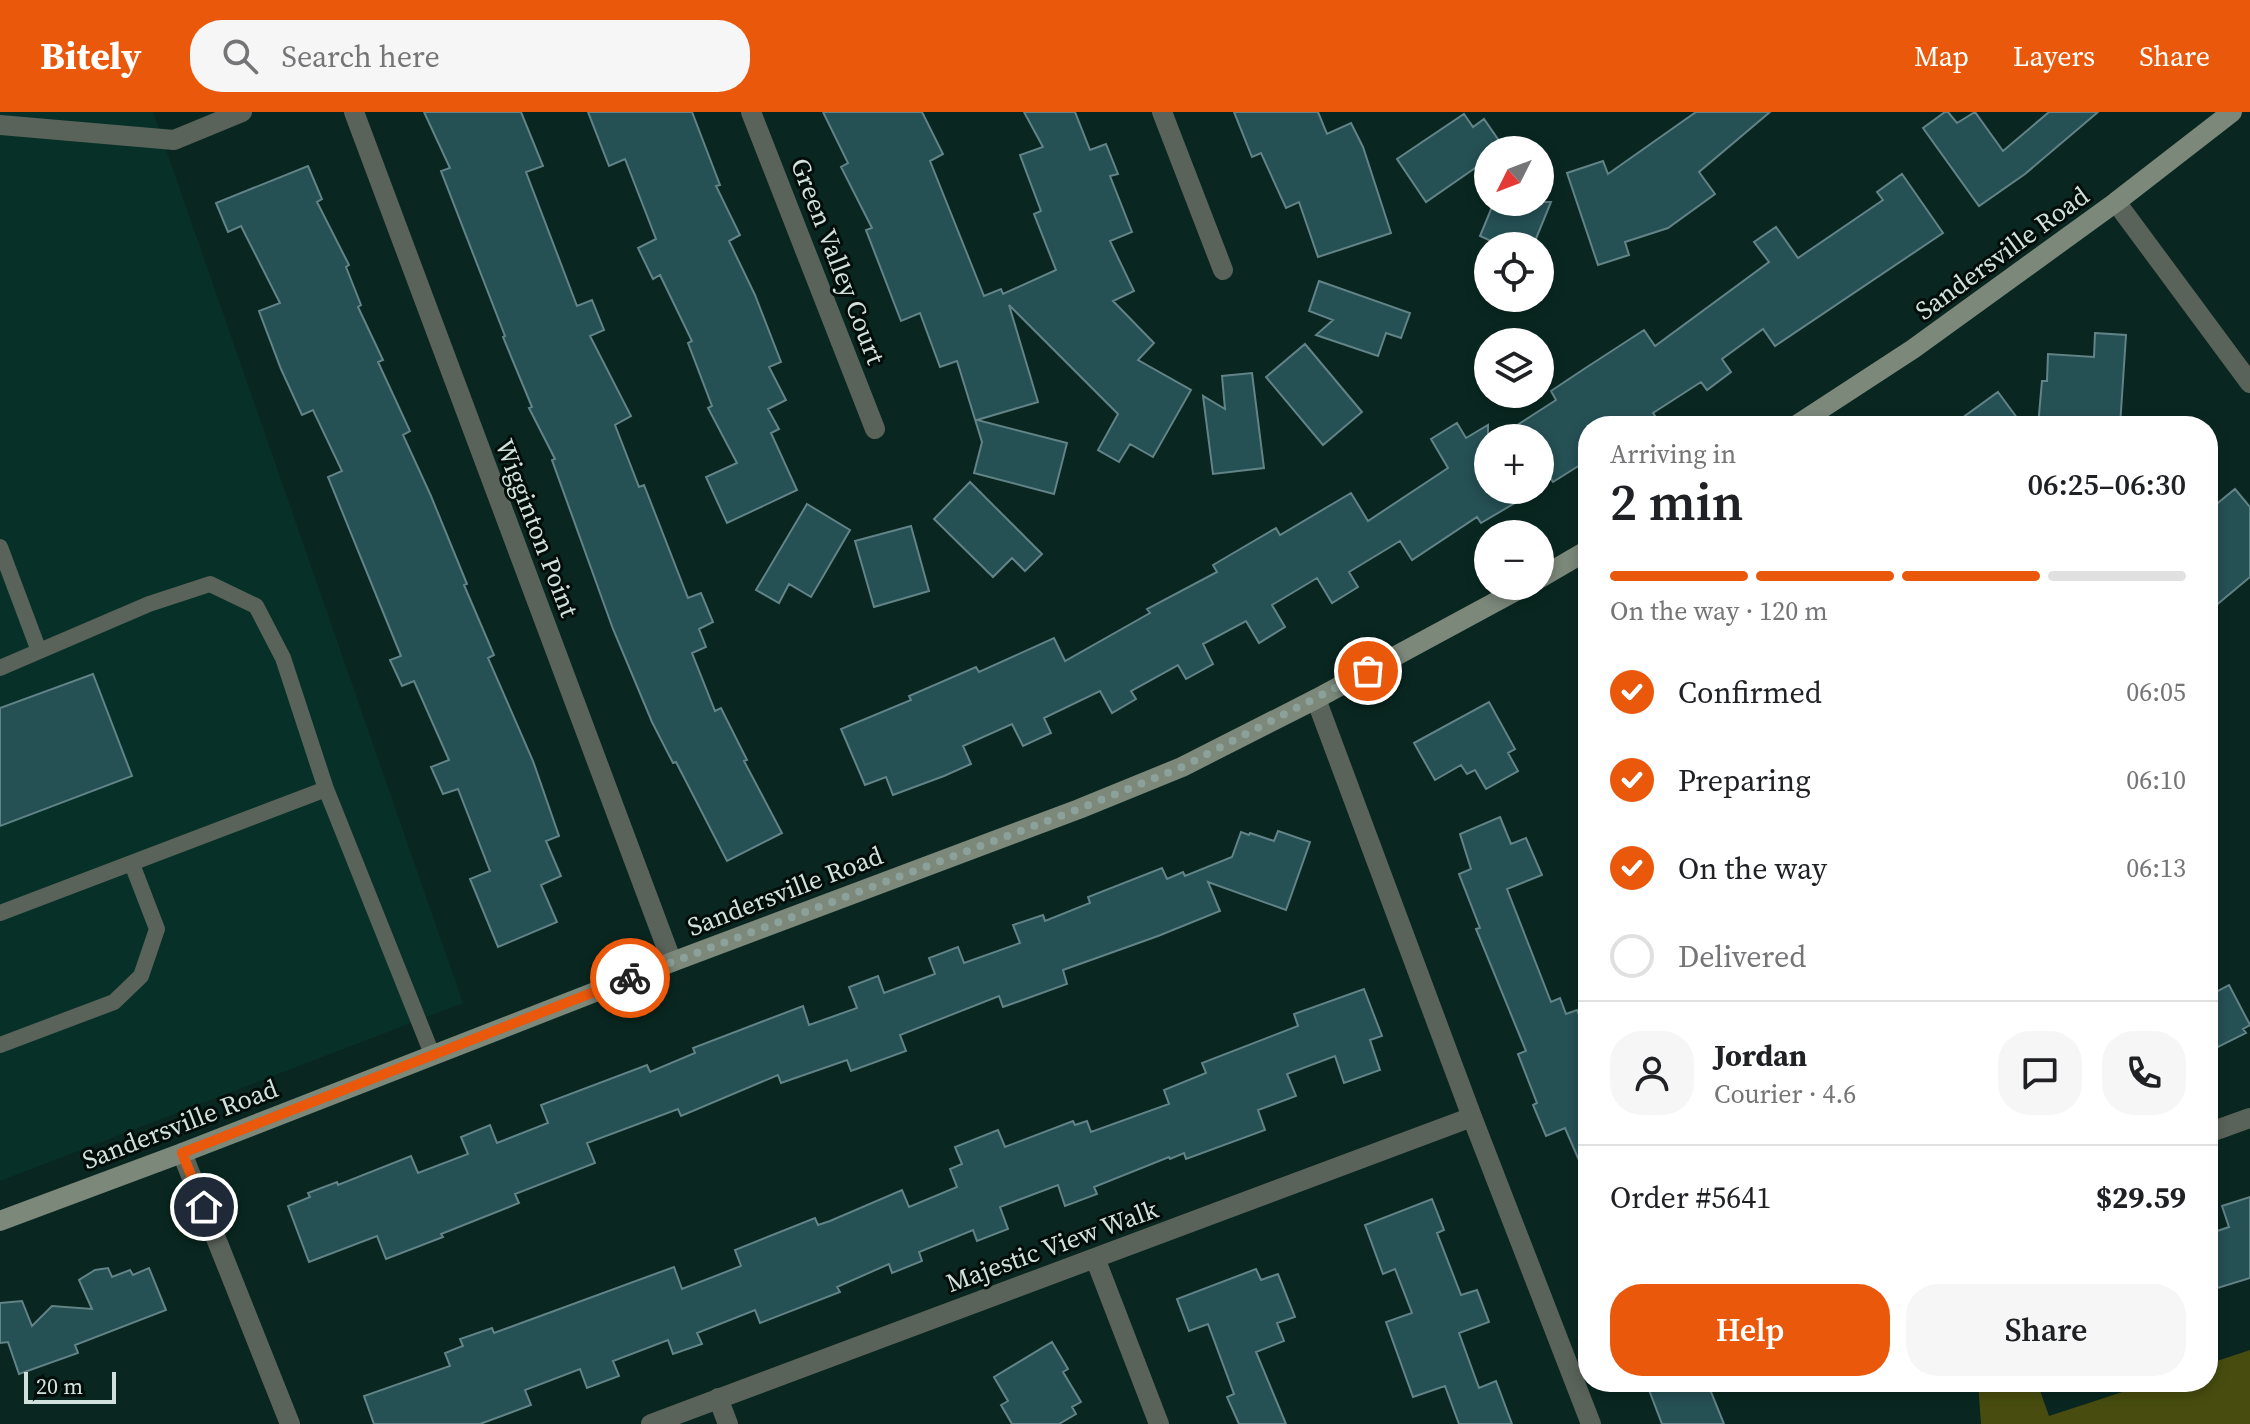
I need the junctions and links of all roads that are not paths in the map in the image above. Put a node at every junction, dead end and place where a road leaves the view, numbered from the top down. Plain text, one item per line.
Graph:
1 (242, 112) edge
2 (354, 112) edge
3 (751, 112) edge
4 (1162, 112) edge
5 (2232, 112) edge
6 (0, 125) edge
7 (2116, 202) junction
8 (1223, 270) dead end
9 (2250, 383) edge
10 (1810, 416) edge
11 (875, 429) dead end
12 (0, 547) edge
13 (1578, 556) edge
14 (1554, 570) edge
15 (1499, 600) edge
16 (39, 651) junction
17 (0, 668) edge
18 (1316, 699) junction
19 (326, 789) junction
20 (132, 864) junction
21 (0, 913) edge
22 (672, 962) junction
23 (0, 1045) edge
24 (432, 1054) junction
25 (1472, 1117) junction
26 (2250, 1118) edge
27 (2218, 1129) edge
28 (182, 1153) junction
29 (0, 1221) edge
30 (1095, 1258) junction
31 (1578, 1390) edge
32 (1579, 1392) edge
33 (718, 1398) junction
34 (290, 1424) edge
35 (651, 1424) edge
36 (728, 1424) edge
37 (1159, 1424) edge
38 (1591, 1424) edge

1 - 6 street
2 - 22 street, Wigginton Point
3 - 11 street, Green Valley Court
4 - 8 street
5 - 7 street, Sandersville Road
7 - 9 street
7 - 10 street, Sandersville Road
12 - 16 lane
13 - 14 street
15 - 18 street, Sandersville Road
16 - 17 lane
16 - 19 lane
18 - 22 street, Sandersville Road
18 - 25 street
19 - 20 lane
19 - 24 lane
20 - 21 lane
20 - 23 lane
22 - 24 street, Sandersville Road
24 - 28 street, Sandersville Road
25 - 30 street, Majestic View Walk
25 - 31 street
26 - 27 street
28 - 29 street, Sandersville Road
28 - 34 street
30 - 33 street, Majestic View Walk
30 - 37 street
32 - 38 street
33 - 35 street, Majestic View Walk
33 - 36 street

